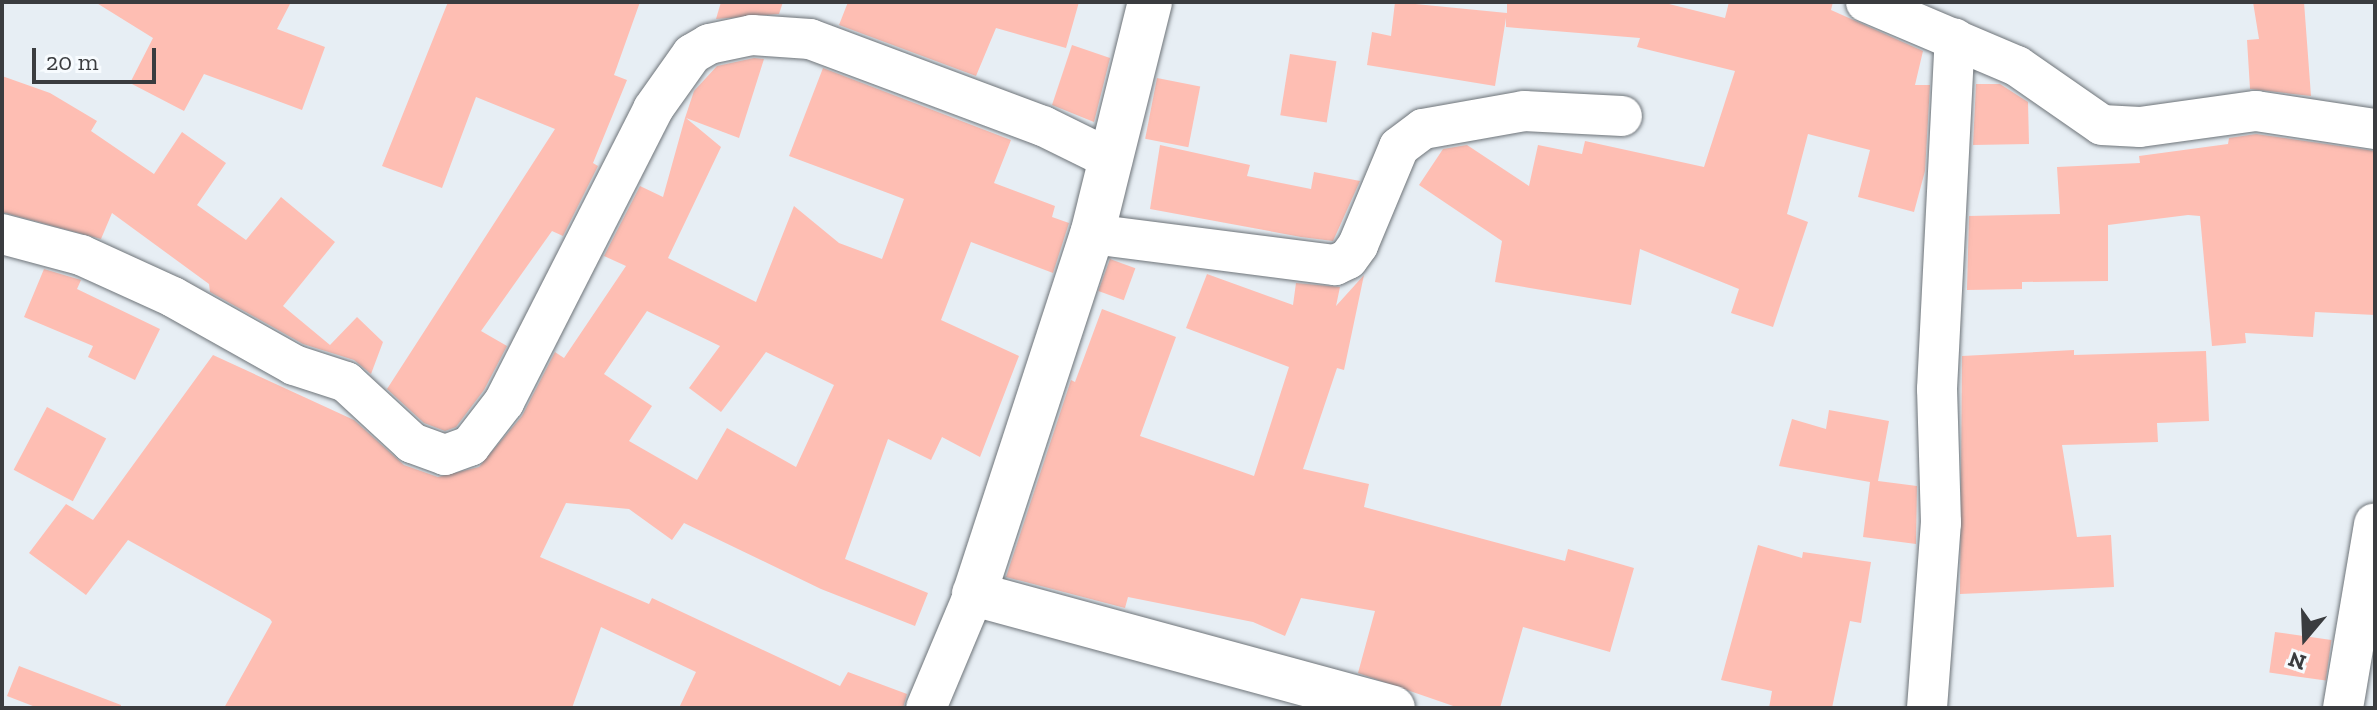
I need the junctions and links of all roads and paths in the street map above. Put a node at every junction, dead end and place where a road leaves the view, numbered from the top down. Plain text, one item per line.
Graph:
1 (1150, 2) edge
2 (1866, 2) edge
3 (1955, 38) junction
4 (1622, 116) dead end
5 (2375, 129) edge
6 (1112, 160) junction
7 (2, 234) edge
8 (1092, 234) junction
9 (2374, 524) edge
10 (974, 594) junction
11 (926, 708) edge
12 (1393, 708) edge
13 (1927, 708) edge
14 (2343, 708) edge

1 - 6 street
2 - 3 street
3 - 5 street
3 - 13 street
4 - 8 street
6 - 7 street
6 - 8 street
8 - 10 street
9 - 14 street
10 - 11 street
10 - 12 street

